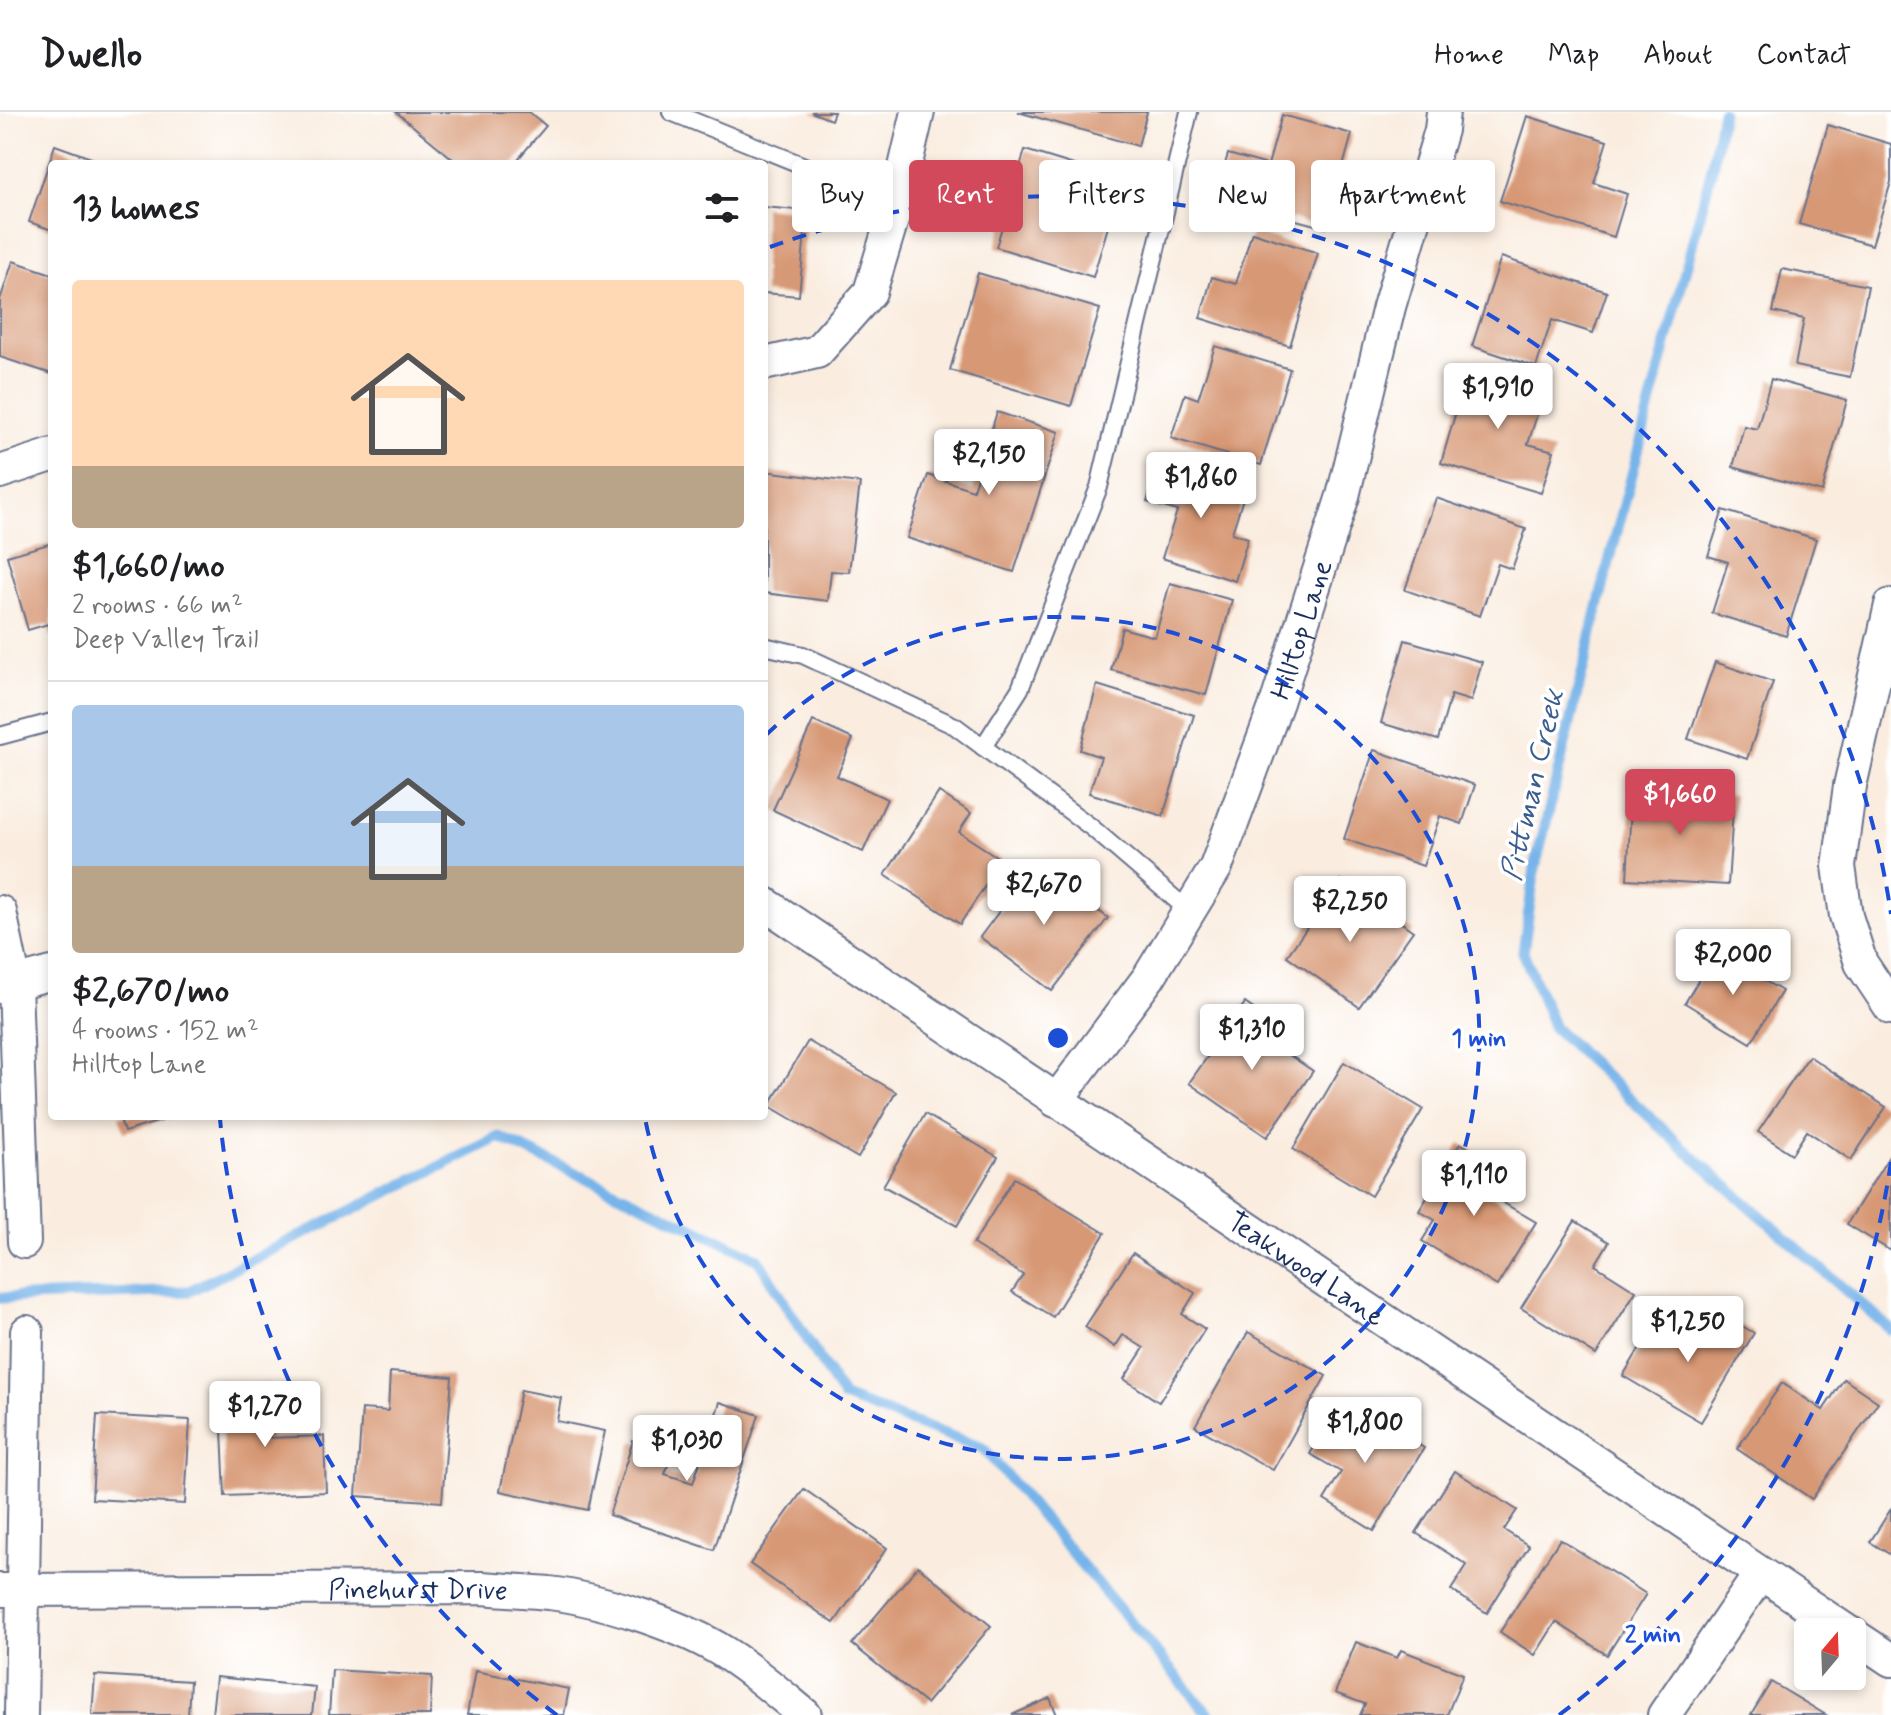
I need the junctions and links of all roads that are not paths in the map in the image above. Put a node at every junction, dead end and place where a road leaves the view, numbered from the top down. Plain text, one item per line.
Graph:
1 (671, 112) edge
2 (918, 112) edge
3 (1189, 112) edge
4 (1443, 112) edge
5 (896, 203) junction
6 (768, 363) edge
7 (48, 456) edge
8 (0, 472) edge
9 (1891, 605) edge
10 (768, 647) edge
11 (48, 723) edge
12 (0, 736) edge
13 (983, 747) junction
14 (768, 906) edge
15 (1189, 911) junction
16 (0, 912) edge
17 (48, 974) edge
18 (8, 986) edge
19 (1891, 1008) edge
20 (1056, 1101) junction
21 (24, 1242) dead end
22 (27, 1332) dead end
23 (1760, 1574) junction
24 (12, 1590) edge
25 (1827, 1618) edge
26 (1866, 1644) edge
27 (1891, 1660) edge
28 (21, 1715) edge
29 (805, 1715) edge
30 (1664, 1715) edge

1 - 5 lane
2 - 5 street
3 - 13 lane
4 - 15 street, Hilltop Lane
5 - 6 street
7 - 8 street
9 - 19 street
10 - 13 lane
11 - 12 lane
13 - 15 lane
14 - 20 street, Teakwood Lane
15 - 20 street, Hilltop Lane
16 - 18 street
17 - 18 street
18 - 21 street
20 - 23 street, Teakwood Lane
22 - 24 street
23 - 25 street, Teakwood Lane
23 - 30 street
24 - 28 street
24 - 29 street, Pinehurst Drive
26 - 27 street, Teakwood Lane

